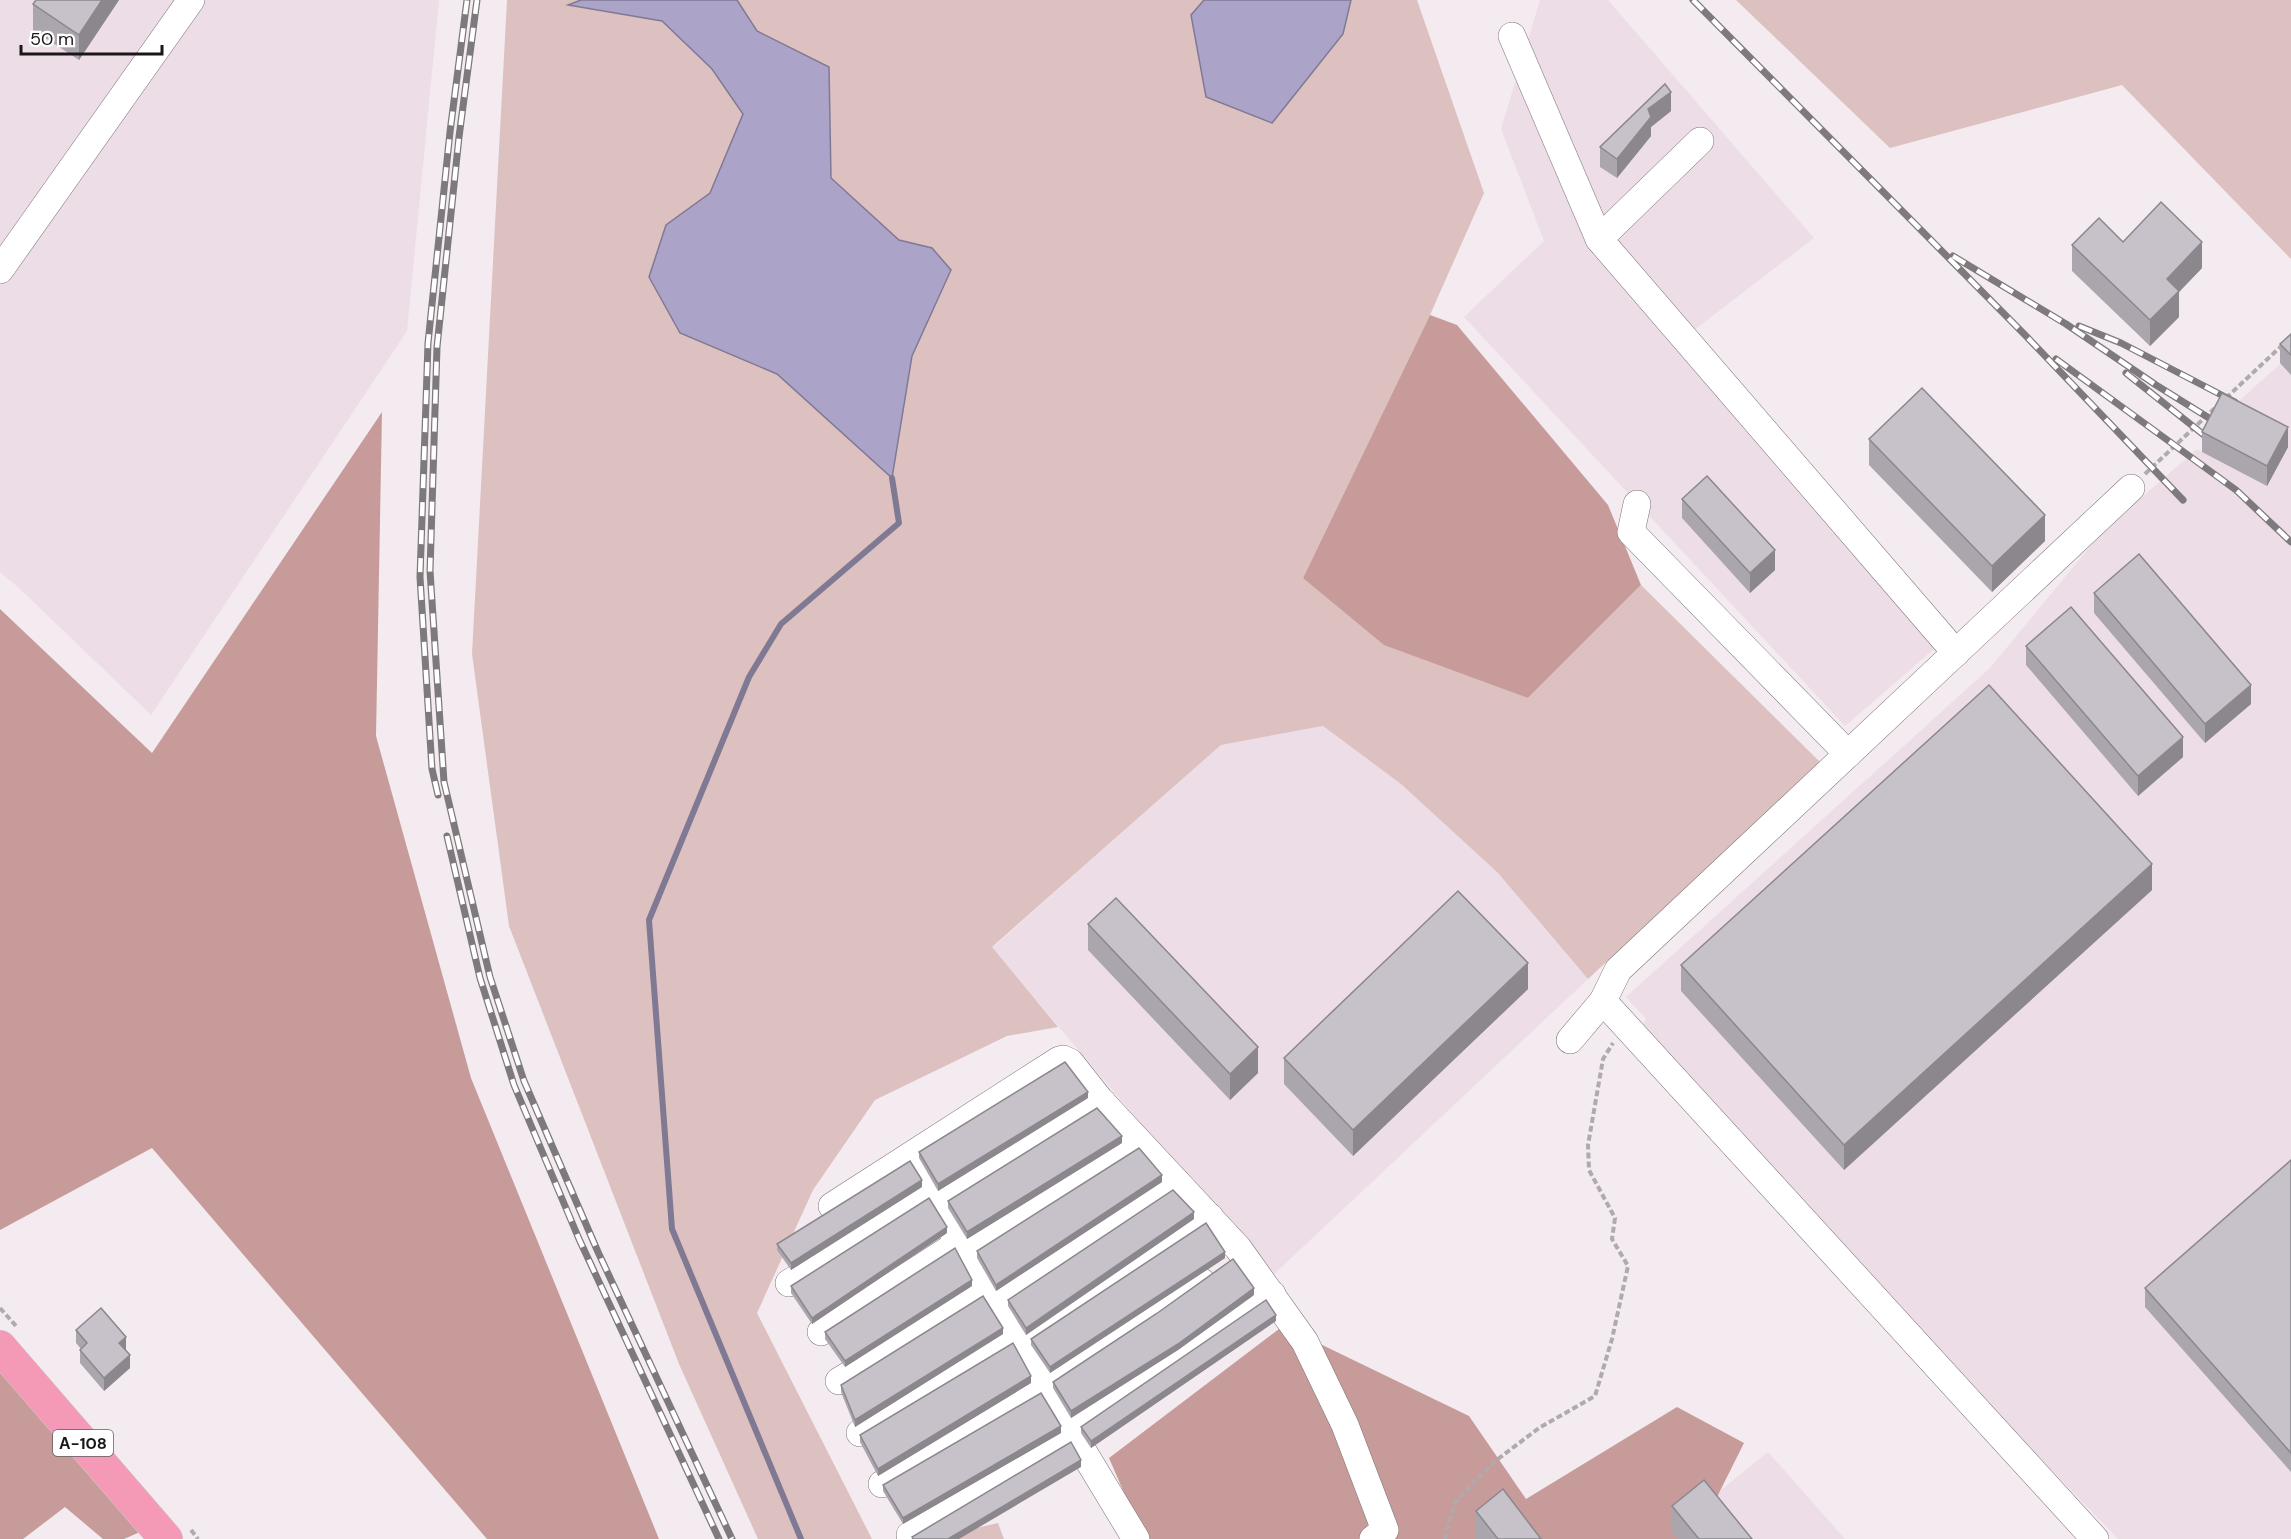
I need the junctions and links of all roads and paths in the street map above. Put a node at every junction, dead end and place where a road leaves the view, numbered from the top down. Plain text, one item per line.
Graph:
1 (191, 0) edge
2 (1512, 36) dead end
3 (1700, 141) dead end
4 (1599, 239) junction
5 (0, 270) edge
6 (2291, 337) edge
7 (2131, 488) joint
8 (1637, 504) dead end
9 (1956, 653) junction
10 (1848, 754) junction
11 (1603, 1001) junction
12 (1625, 1025) junction
13 (1569, 1040) dead end
14 (1103, 1103) junction
15 (1140, 1144) junction
16 (909, 1157) junction
17 (1176, 1182) junction
18 (934, 1200) junction
19 (832, 1206) dead end
20 (1210, 1217) junction
21 (962, 1248) junction
22 (1242, 1254) junction
23 (789, 1283) dead end
24 (1272, 1294) junction
25 (991, 1297) junction
26 (821, 1332) dead end
27 (1019, 1342) junction
28 (0, 1347) edge
29 (839, 1382) dead end
30 (1045, 1386) junction
31 (860, 1433) edge
32 (1073, 1435) junction
33 (882, 1484) edge
34 (910, 1535) edge
35 (166, 1539) edge
36 (1136, 1539) edge
37 (1373, 1539) edge
38 (1445, 1539) edge
39 (2095, 1539) edge

1 - 5 lane
2 - 4 lane
3 - 4 lane
4 - 9 lane
6 - 7 path
7 - 9 lane
8 - 10 lane
9 - 10 lane
10 - 11 lane
11 - 12 lane
11 - 13 lane
12 - 38 path
12 - 39 lane
14 - 15 lane
14 - 16 lane
14 - 18 lane
15 - 17 lane
15 - 21 lane
16 - 18 lane
16 - 19 lane
17 - 20 lane
17 - 25 lane
18 - 21 lane
18 - 23 lane
20 - 22 lane
20 - 27 lane
21 - 25 lane
21 - 26 lane
22 - 24 lane
22 - 30 lane
24 - 32 lane
24 - 37 lane
25 - 27 lane
25 - 29 lane
27 - 30 lane
27 - 31 lane
28 - 35 highway, А-108
30 - 32 lane
30 - 33 lane
32 - 34 lane
32 - 36 lane

